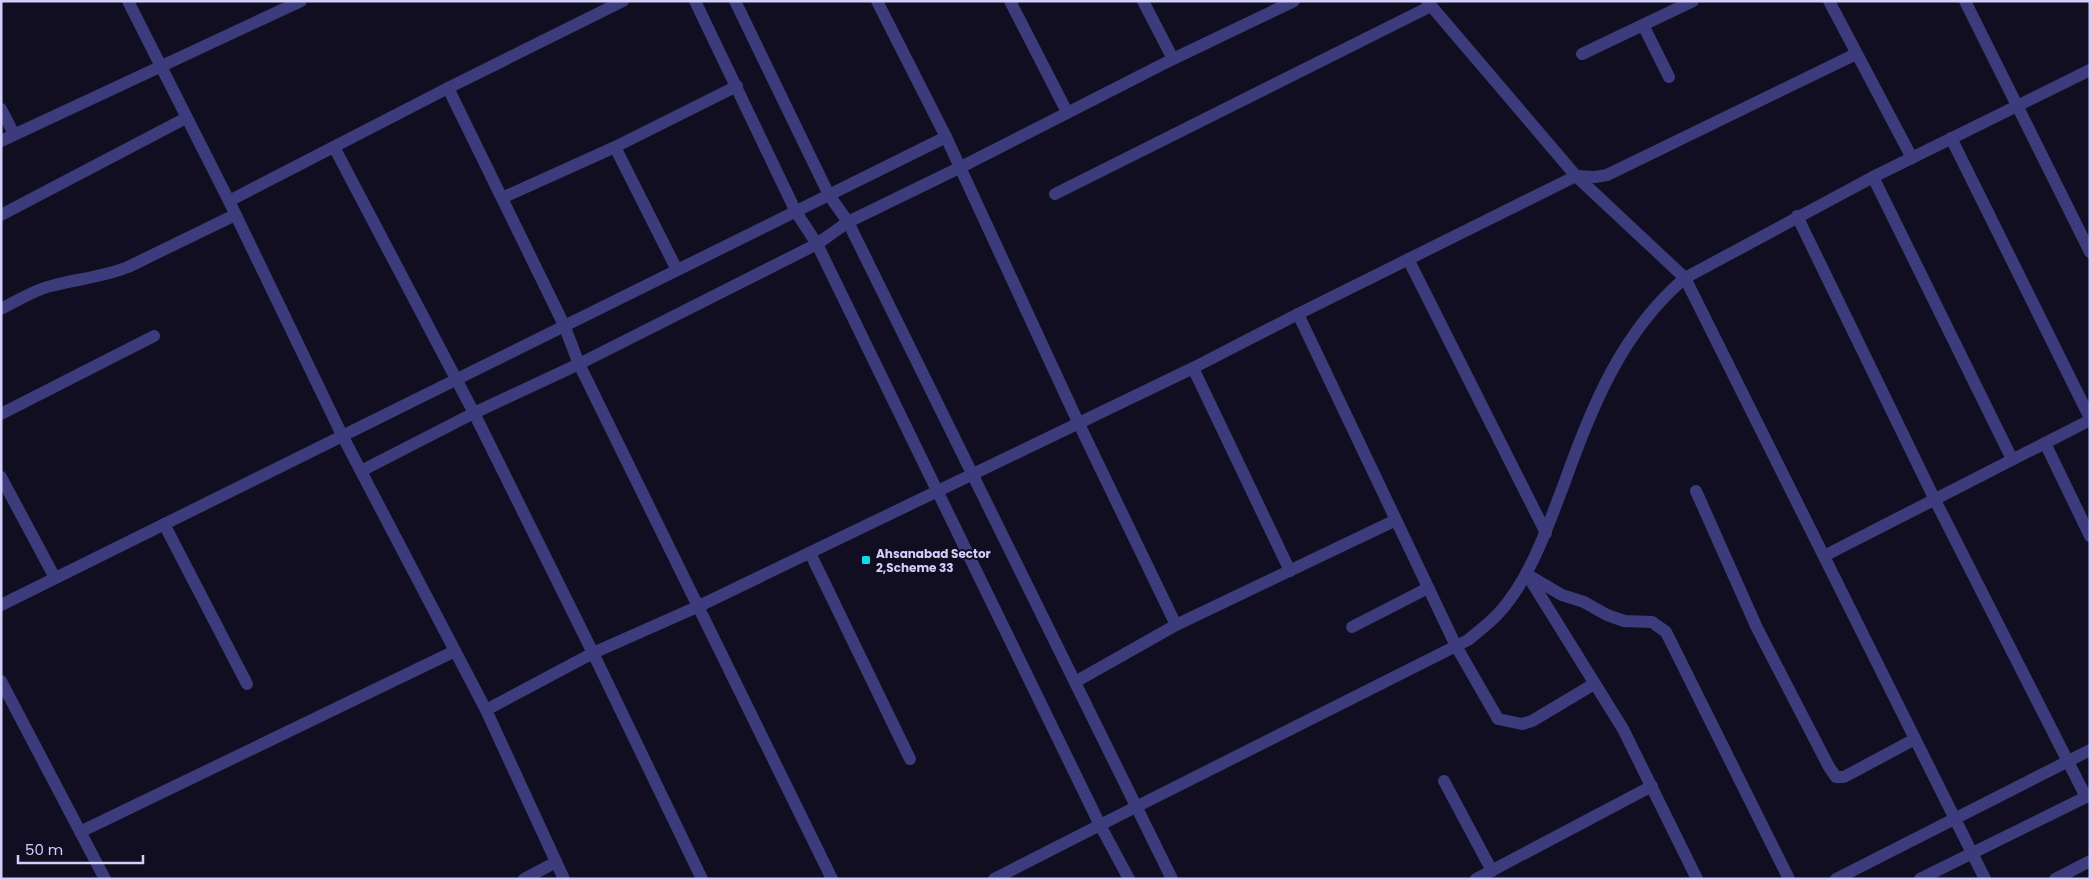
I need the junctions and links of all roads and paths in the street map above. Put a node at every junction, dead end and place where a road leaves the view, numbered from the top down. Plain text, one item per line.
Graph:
1 (128, 1) edge
2 (301, 1) edge
3 (622, 1) edge
4 (695, 1) edge
5 (735, 1) edge
6 (877, 1) edge
7 (1010, 1) edge
8 (1143, 1) edge
9 (1693, 1) edge
10 (1829, 1) edge
11 (1965, 1) edge
12 (1289, 2) edge
13 (1429, 4) edge
14 (1643, 25) junction
15 (1582, 54) dead end
16 (1856, 54) junction
17 (1173, 59) junction
18 (160, 68) junction
19 (2090, 70) edge
20 (1669, 77) dead end
21 (737, 86) junction
22 (448, 88) junction
23 (2016, 105) junction
24 (1, 109) edge
25 (1067, 112) junction
26 (186, 118) junction
27 (14, 134) junction
28 (946, 137) junction
29 (1951, 138) junction
30 (1, 141) edge
31 (334, 147) junction
32 (615, 147) junction
33 (1912, 158) junction
34 (960, 168) junction
35 (1576, 176) junction
36 (1873, 177) junction
37 (1055, 194) dead end
38 (829, 195) junction
39 (502, 198) junction
40 (229, 201) junction
41 (796, 212) junction
42 (1, 215) edge
43 (235, 215) junction
44 (1797, 216) junction
45 (848, 222) junction
46 (817, 244) junction
47 (2090, 252) edge
48 (1408, 259) junction
49 (677, 270) junction
50 (1685, 278) junction
51 (1, 309) edge
52 (1298, 314) junction
53 (564, 325) junction
54 (154, 336) dead end
55 (579, 364) junction
56 (1193, 368) junction
57 (456, 382) junction
58 (474, 413) junction
59 (1, 414) edge
60 (2090, 419) edge
61 (1078, 422) junction
62 (342, 435) junction
63 (2045, 443) junction
64 (2012, 459) junction
65 (361, 471) junction
66 (973, 474) junction
67 (1, 477) edge
68 (1696, 491) dead end
69 (938, 492) junction
70 (1934, 498) junction
71 (1396, 520) junction
72 (164, 524) junction
73 (1546, 532) junction
74 (2090, 536) edge
75 (810, 553) junction
76 (1824, 556) junction
77 (1290, 571) junction
78 (1526, 574) junction
79 (54, 578) junction
80 (1428, 588) junction
81 (1, 605) edge
82 (697, 607) junction
83 (1176, 625) junction
84 (1352, 627) dead end
85 (1456, 646) junction
86 (455, 651) junction
87 (593, 653) junction
88 (1, 681) edge
89 (1075, 682) junction
90 (247, 684) dead end
91 (1594, 684) junction
92 (486, 710) junction
93 (1915, 739) junction
94 (2090, 750) edge
95 (910, 759) dead end
96 (2068, 761) junction
97 (1444, 781) dead end
98 (1652, 786) junction
99 (2088, 796) edge
100 (1136, 807) junction
101 (1955, 819) junction
102 (1100, 825) junction
103 (80, 832) junction
104 (1972, 853) junction
105 (2090, 861) edge
106 (556, 862) junction
107 (1492, 871) junction
108 (105, 879) edge
109 (524, 879) edge
110 (564, 879) edge
111 (702, 879) edge
112 (832, 879) edge
113 (994, 879) edge
114 (1129, 879) edge
115 (1172, 879) edge
116 (1476, 879) edge
117 (1698, 879) edge
118 (1789, 879) edge
119 (1836, 879) edge
120 (1920, 879) edge
121 (1985, 879) edge
122 (2055, 879) edge

1 - 18 street
2 - 18 street
3 - 22 street
4 - 21 street
5 - 38 street
6 - 28 street
7 - 25 street
8 - 17 street
9 - 14 street
10 - 16 street
11 - 23 street
12 - 17 street
13 - 35 street
13 - 37 street
14 - 15 street
14 - 20 street
16 - 33 street
16 - 35 street
17 - 25 street
18 - 26 street
18 - 27 street
19 - 23 street
21 - 32 street
21 - 41 street
22 - 31 street
22 - 39 street
23 - 29 street
23 - 47 street
24 - 27 street
25 - 34 street
26 - 40 street
26 - 42 street
27 - 30 street
28 - 34 street
28 - 38 street
29 - 33 street
29 - 60 street
31 - 40 street
31 - 57 street
32 - 39 street
32 - 49 street
33 - 36 street
34 - 45 street
34 - 61 street
35 - 48 street
35 - 50 street
36 - 44 street
36 - 64 street
38 - 41 street
38 - 45 street
39 - 53 street
40 - 43 street
41 - 46 street
41 - 49 street
43 - 51 street
43 - 62 street
44 - 50 street
44 - 70 street
45 - 46 street
45 - 66 street
46 - 55 street
46 - 69 street
48 - 52 street
48 - 73 street
49 - 53 street
50 - 73 street
50 - 76 street
52 - 56 street
52 - 71 street
53 - 55 street
53 - 57 street
54 - 59 street
55 - 58 street
55 - 82 street
56 - 61 street
56 - 77 street
57 - 58 street
57 - 62 street
58 - 65 street
58 - 87 street
60 - 63 street
61 - 66 street
61 - 83 street
62 - 65 street
62 - 72 street
63 - 64 street
63 - 74 street
64 - 70 street
65 - 86 street
66 - 69 street
66 - 89 street
67 - 79 street
68 - 93 street
69 - 75 street
69 - 102 street
70 - 76 street
70 - 96 street
71 - 77 street
71 - 80 street
72 - 79 street
72 - 90 street
73 - 78 street
75 - 82 street
75 - 95 street
76 - 93 street
77 - 83 street
78 - 85 street
78 - 91 street
78 - 118 street
79 - 81 street
80 - 84 street
80 - 85 street
82 - 87 street
82 - 112 street
83 - 89 street
85 - 91 street
85 - 100 street
86 - 92 street
86 - 103 street
87 - 92 street
87 - 111 street
88 - 103 street
89 - 100 street
91 - 98 street
92 - 106 street
93 - 101 street
94 - 96 street
96 - 99 street
96 - 101 street
97 - 107 street
98 - 107 street
98 - 117 street
99 - 104 street
100 - 102 street
100 - 115 street
101 - 104 street
101 - 119 street
102 - 113 street
102 - 114 street
103 - 108 street
104 - 120 street
104 - 121 street
105 - 122 street
106 - 109 street
106 - 110 street
107 - 116 street

